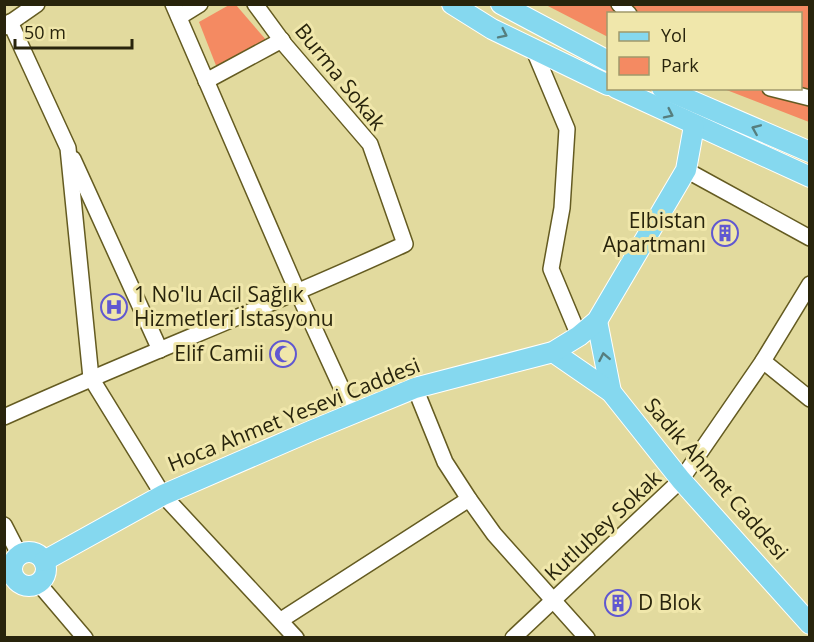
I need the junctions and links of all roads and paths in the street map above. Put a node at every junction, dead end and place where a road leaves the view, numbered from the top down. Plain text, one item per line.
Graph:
1 (37, 4) edge
2 (200, 4) edge
3 (255, 4) edge
4 (452, 4) edge
5 (501, 4) edge
6 (176, 11) edge
7 (8, 25) edge
8 (282, 40) junction
9 (532, 48) junction
10 (607, 60) edge
11 (206, 81) junction
12 (607, 84) edge
13 (620, 90) edge
14 (667, 90) edge
15 (778, 90) edge
16 (810, 98) edge
17 (694, 126) junction
18 (68, 148) junction
19 (810, 152) edge
20 (686, 170) junction
21 (810, 177) edge
22 (810, 238) edge
23 (810, 285) edge
24 (298, 293) junction
25 (597, 321) junction
26 (579, 336) junction
27 (160, 350) junction
28 (553, 352) junction
29 (763, 361) junction
30 (91, 378) junction
31 (415, 388) junction
32 (611, 392) junction
33 (810, 399) edge
34 (353, 413) junction
35 (4, 417) edge
36 (681, 480) junction
37 (163, 495) junction
38 (468, 499) junction
39 (4, 525) edge
40 (19, 554) junction
41 (44, 561) junction
42 (9, 579) edge
43 (39, 584) junction
44 (553, 602) junction
45 (281, 620) junction
46 (810, 624) edge
47 (85, 638) edge
48 (296, 638) edge
49 (513, 638) edge
50 (587, 638) edge

1 - 7 street
2 - 6 street
3 - 8 street, Burma Sokak
4 -> 9 main road
5 - 10 main road
6 - 11 street
7 - 18 street
8 - 11 street
8 - 24 street, Burma Sokak
9 - 12 main road
9 - 26 street
11 - 24 street
13 -> 17 main road
19 -> 14 main road
15 - 16 street
17 - 20 main road, Hoca Ahmet Yesevi Caddesi
17 - 21 main road
18 - 27 street
18 - 30 street
20 - 22 street
20 - 25 main road, Hoca Ahmet Yesevi Caddesi
23 - 29 street, Kutlubey Sokak
24 - 27 street, Burma Sokak
24 - 34 street
25 - 26 main road, Hoca Ahmet Yesevi Caddesi
32 -> 25 main road, Sadık Ahmet Caddesi
26 - 28 main road, Hoca Ahmet Yesevi Caddesi
27 - 30 street, Burma Sokak
28 - 31 main road, Hoca Ahmet Yesevi Caddesi
28 - 32 main road, Sadık Ahmet Caddesi
29 - 33 street
29 - 36 street, Kutlubey Sokak
30 - 35 street, Burma Sokak
30 - 37 street
31 - 34 main road, Hoca Ahmet Yesevi Caddesi
31 - 38 street
32 - 36 main road, Sadık Ahmet Caddesi
34 - 37 main road, Hoca Ahmet Yesevi Caddesi
36 - 44 street, Kutlubey Sokak
36 - 46 main road, Sadık Ahmet Caddesi
37 - 41 main road, Hoca Ahmet Yesevi Caddesi
37 - 45 street
38 - 44 street
38 - 45 street
39 - 40 street
40 - 41 main road
40 - 42 main road
41 - 43 main road
42 - 43 main road
43 - 47 street
44 - 49 street, Kutlubey Sokak
44 - 50 street
45 - 48 street

